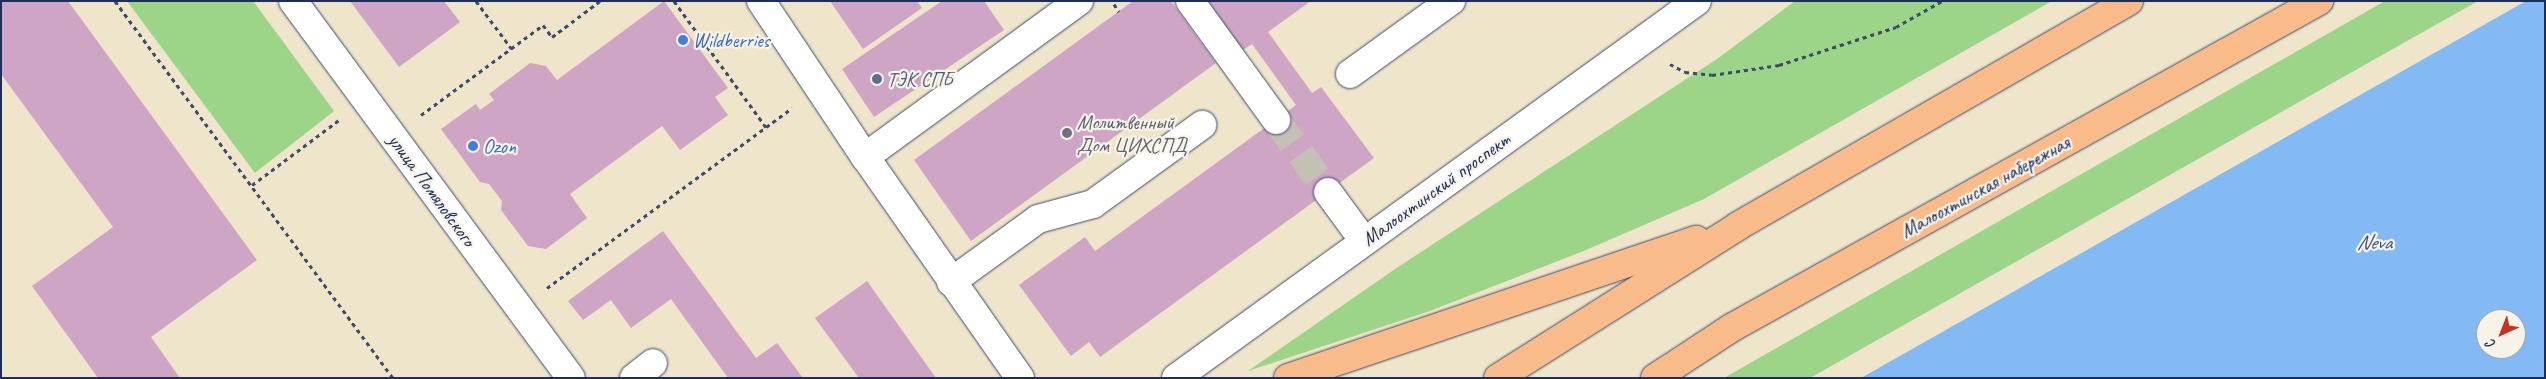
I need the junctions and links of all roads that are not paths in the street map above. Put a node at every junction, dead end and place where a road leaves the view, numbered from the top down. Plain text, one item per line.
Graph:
1 (293, 1) edge
2 (761, 1) edge
3 (1079, 1) edge
4 (1190, 1) edge
5 (1451, 1) edge
6 (1697, 1) edge
7 (2129, 1) edge
8 (2319, 1) edge
9 (1350, 74) dead end
10 (1276, 120) tunnel mouth
11 (1202, 125) dead end
12 (865, 156) junction
13 (1328, 192) tunnel mouth
14 (1738, 226) junction
15 (1364, 242) junction
16 (951, 282) junction
17 (571, 378) edge
18 (1020, 378) edge
19 (1176, 378) edge
20 (1288, 378) edge
21 (1498, 378) edge
22 (1655, 378) edge

1 - 17 street, улица Помяловского
2 - 12 street
3 - 12 street
4 - 10 street
5 - 9 street
6 - 15 street, Малоохтинский проспект
7 - 14 main road
8 - 22 main road, Малоохтинская набережная
11 - 16 street
12 - 16 street
13 - 15 street
14 - 20 main road
14 - 21 main road
15 - 19 street, Малоохтинский проспект
16 - 18 street

